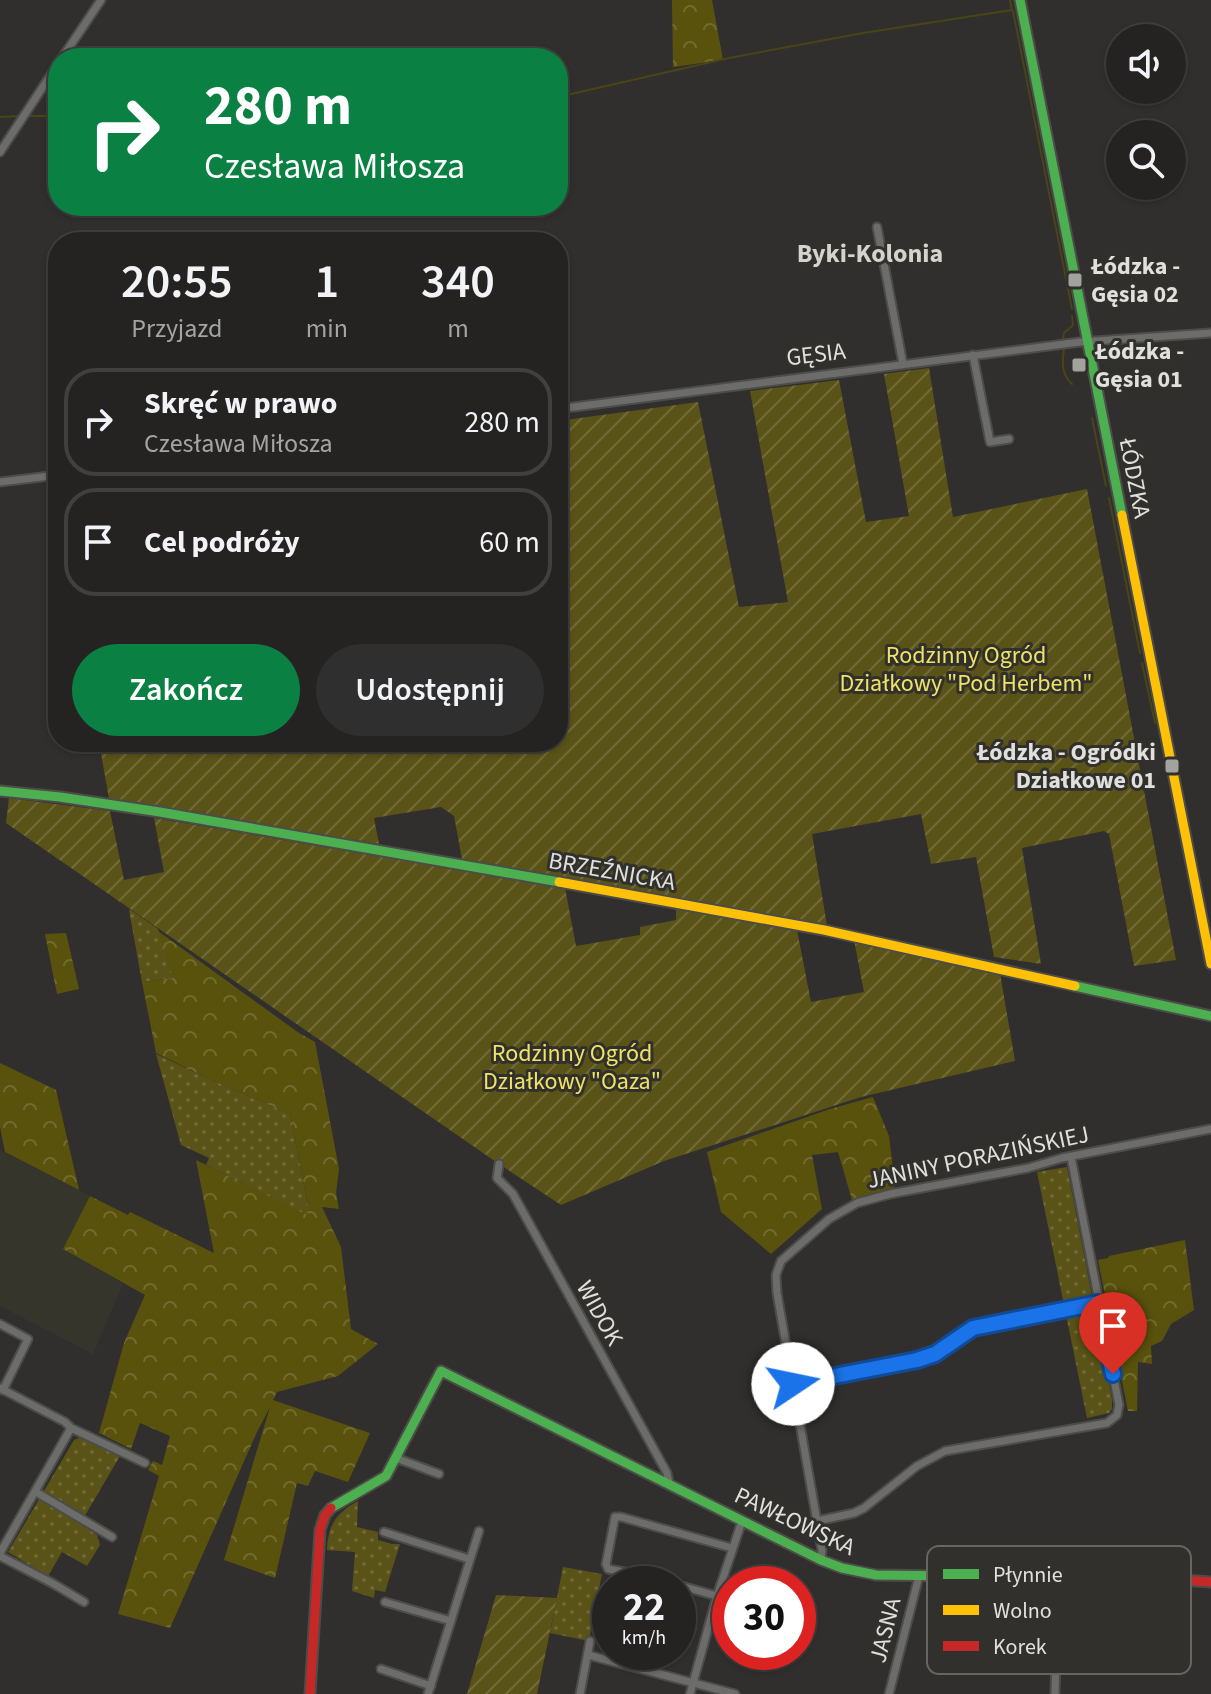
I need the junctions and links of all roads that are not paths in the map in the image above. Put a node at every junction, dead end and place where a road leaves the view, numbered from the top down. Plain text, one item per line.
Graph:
1 (101, 0) edge
2 (1020, 0) edge
3 (69, 48) edge
4 (48, 79) edge
5 (0, 152) edge
6 (877, 227) dead end
7 (1211, 333) edge
8 (1084, 342) junction
9 (973, 355) junction
10 (903, 364) junction
11 (568, 408) edge
12 (1009, 439) dead end
13 (48, 476) edge
14 (0, 482) edge
15 (0, 791) edge
16 (1209, 947) edge
17 (1211, 964) edge
18 (1211, 1016) edge
19 (1211, 1129) edge
20 (1071, 1157) junction
21 (499, 1164) dead end
22 (1098, 1303) junction
23 (0, 1324) edge
24 (793, 1384) junction
25 (1, 1389) edge
26 (71, 1428) junction
27 (396, 1458) junction
28 (145, 1463) dead end
29 (439, 1474) dead end
30 (669, 1483) junction
31 (36, 1492) junction
32 (742, 1521) junction
33 (817, 1521) junction
34 (479, 1531) dead end
35 (384, 1532) dead end
36 (112, 1537) dead end
37 (732, 1548) junction
38 (0, 1554) edge
39 (469, 1559) junction
40 (821, 1560) junction
41 (607, 1566) edge
42 (726, 1566) edge
43 (919, 1576) junction
44 (927, 1576) edge
45 (1191, 1581) edge
46 (1211, 1582) edge
47 (84, 1602) dead end
48 (385, 1602) dead end
49 (712, 1614) edge
50 (451, 1621) junction
51 (590, 1641) dead end
52 (588, 1655) junction
53 (381, 1669) dead end
54 (1056, 1674) edge
55 (693, 1683) junction
56 (430, 1690) edge
57 (310, 1694) edge
58 (580, 1694) edge
59 (690, 1694) edge
60 (735, 1694) edge
61 (889, 1694) edge
62 (1055, 1694) edge

1 - 3 street
2 - 8 street, ŁÓDZKA
4 - 5 street
6 - 10 street
7 - 8 street, GĘSIA
8 - 9 street, GĘSIA
8 - 16 street, ŁÓDZKA
9 - 10 street, GĘSIA
9 - 12 street
10 - 11 street, GĘSIA
13 - 14 street
15 - 18 street, BRZEŹNICKA
16 - 17 street, ŁÓDZKA
19 - 20 street, JANINY PORAZIŃSKIEJ
20 - 22 street
20 - 24 street, JANINY PORAZIŃSKIEJ
21 - 30 street, WIDOK
22 - 24 street
22 - 33 street
23 - 25 street
24 - 33 street
25 - 26 street
26 - 28 street
26 - 31 street
27 - 29 street
27 - 30 street, PAWŁOWSKA
27 - 57 street
30 - 32 street, PAWŁOWSKA
31 - 36 street
31 - 38 street
32 - 37 street
32 - 40 street, PAWŁOWSKA
33 - 40 street
34 - 39 street
35 - 39 street
37 - 41 street
37 - 42 street
38 - 47 street
39 - 50 street
40 - 43 street, PAWŁOWSKA
43 - 44 street, PAWŁOWSKA
43 - 61 street, JASNA
45 - 46 street, PAWŁOWSKA
48 - 50 street
49 - 55 street
50 - 56 street
51 - 52 street
52 - 55 street
52 - 58 street
53 - 56 street
54 - 62 street
55 - 59 street
55 - 60 street

